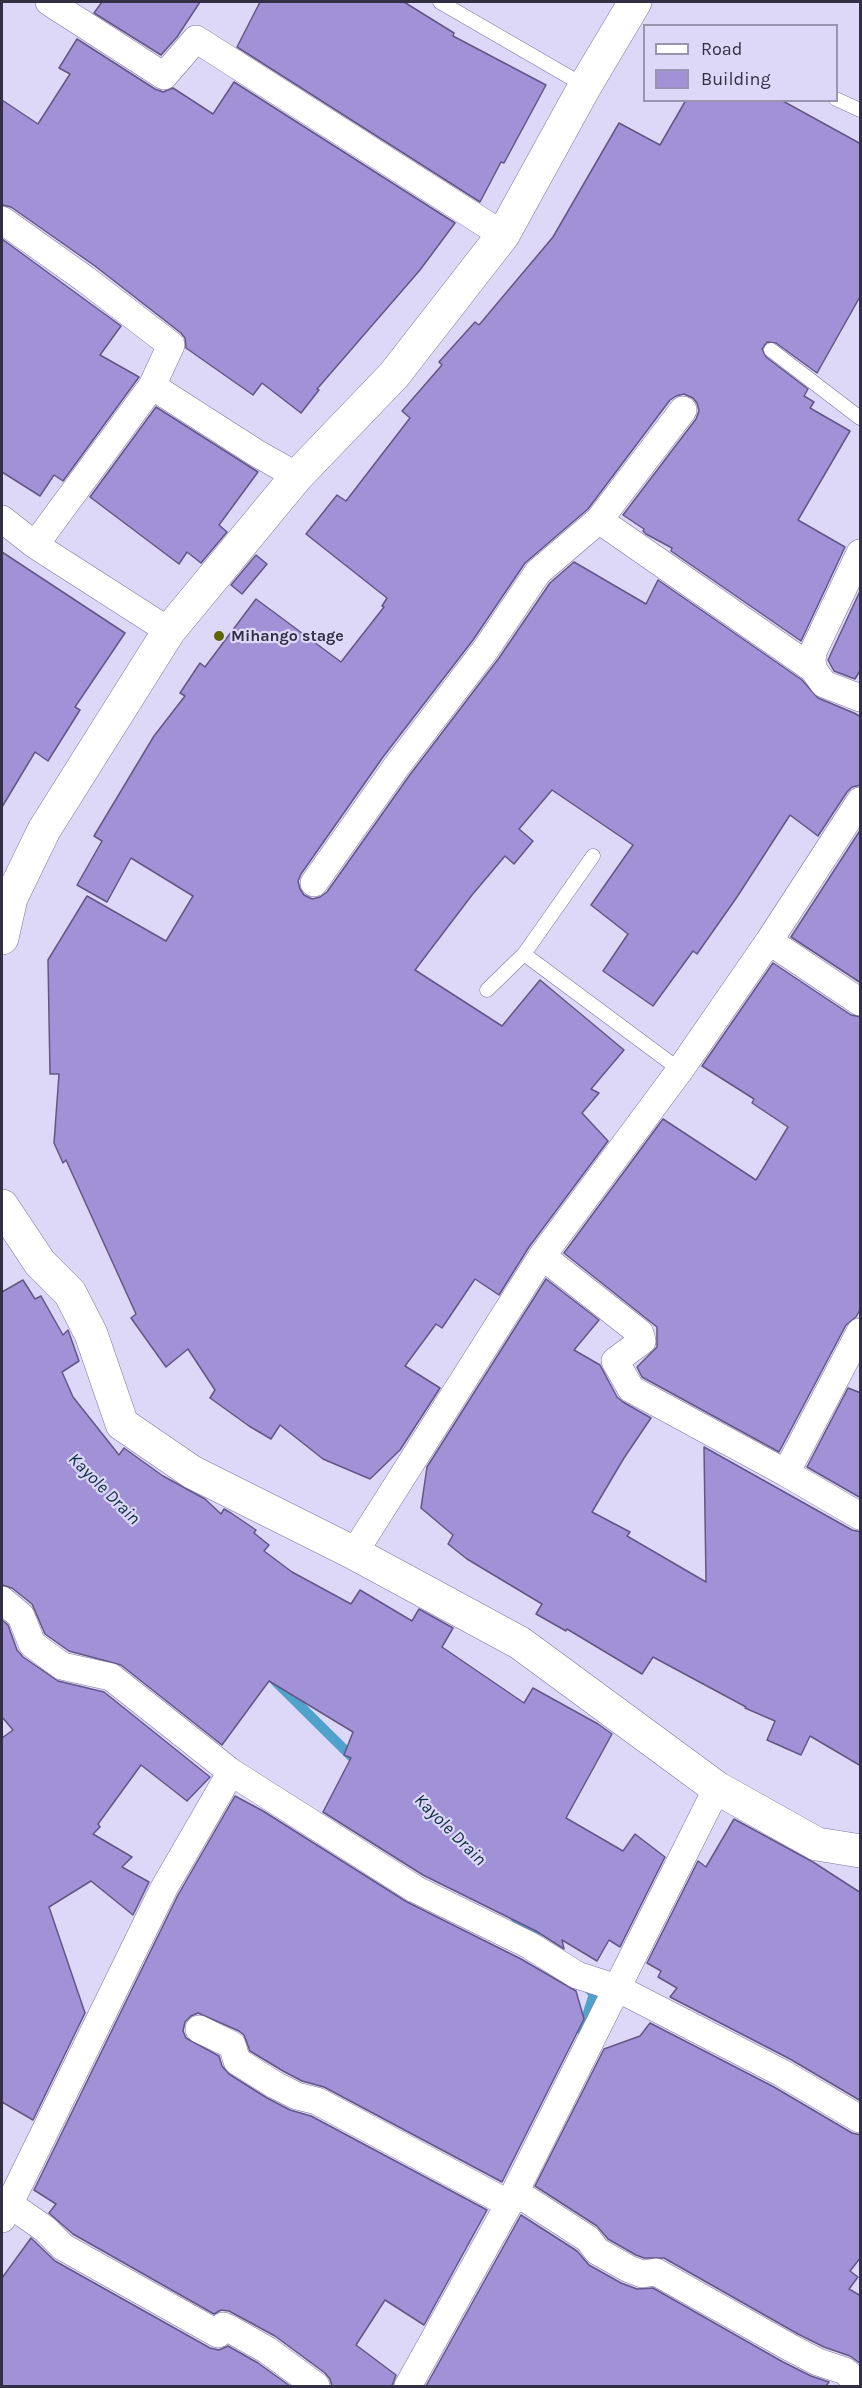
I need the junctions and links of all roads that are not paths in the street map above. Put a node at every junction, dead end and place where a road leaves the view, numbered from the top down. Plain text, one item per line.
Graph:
1 (49, 2) edge
2 (440, 2) edge
3 (635, 2) edge
4 (585, 86) junction
5 (838, 99) edge
6 (861, 110) edge
7 (2, 220) edge
8 (503, 235) junction
9 (771, 350) dead end
10 (152, 386) junction
11 (683, 410) dead end
12 (861, 418) edge
13 (297, 476) junction
14 (2, 519) edge
15 (599, 520) junction
16 (35, 546) junction
17 (861, 553) edge
18 (169, 631) junction
19 (813, 669) junction
20 (861, 698) edge
21 (861, 801) edge
22 (594, 856) dead end
23 (314, 883) dead end
24 (2, 938) edge
25 (769, 941) junction
26 (524, 954) junction
27 (487, 990) dead end
28 (861, 1002) edge
29 (680, 1070) junction
30 (2, 1206) edge
31 (542, 1256) junction
32 (861, 1332) edge
33 (786, 1473) junction
34 (861, 1516) edge
35 (354, 1553) junction
36 (2, 1600) edge
37 (231, 1772) junction
38 (717, 1788) junction
39 (861, 1851) edge
40 (617, 1988) junction
41 (199, 2029) dead end
42 (861, 2119) edge
43 (509, 2205) junction
44 (5, 2211) edge
45 (861, 2385) edge
46 (316, 2386) edge
47 (408, 2386) edge

1 - 8 street
2 - 4 lane
3 - 4 street
4 - 8 street
5 - 6 lane
7 - 10 street
8 - 13 street
9 - 12 lane
10 - 13 street
10 - 16 street
11 - 15 street
13 - 18 street
14 - 16 street
15 - 19 street
15 - 23 street
16 - 18 street
17 - 19 street
18 - 24 street
19 - 20 street
21 - 25 street
22 - 26 lane
25 - 28 street
25 - 29 street
26 - 27 lane
26 - 29 lane
29 - 31 street
30 - 35 street
31 - 33 street
31 - 35 street
32 - 33 street
33 - 34 street
35 - 38 street
36 - 37 street
37 - 40 street
37 - 44 street
38 - 39 street
38 - 40 street
40 - 42 street
40 - 43 street
41 - 43 street
43 - 45 street
43 - 47 street
44 - 46 street

